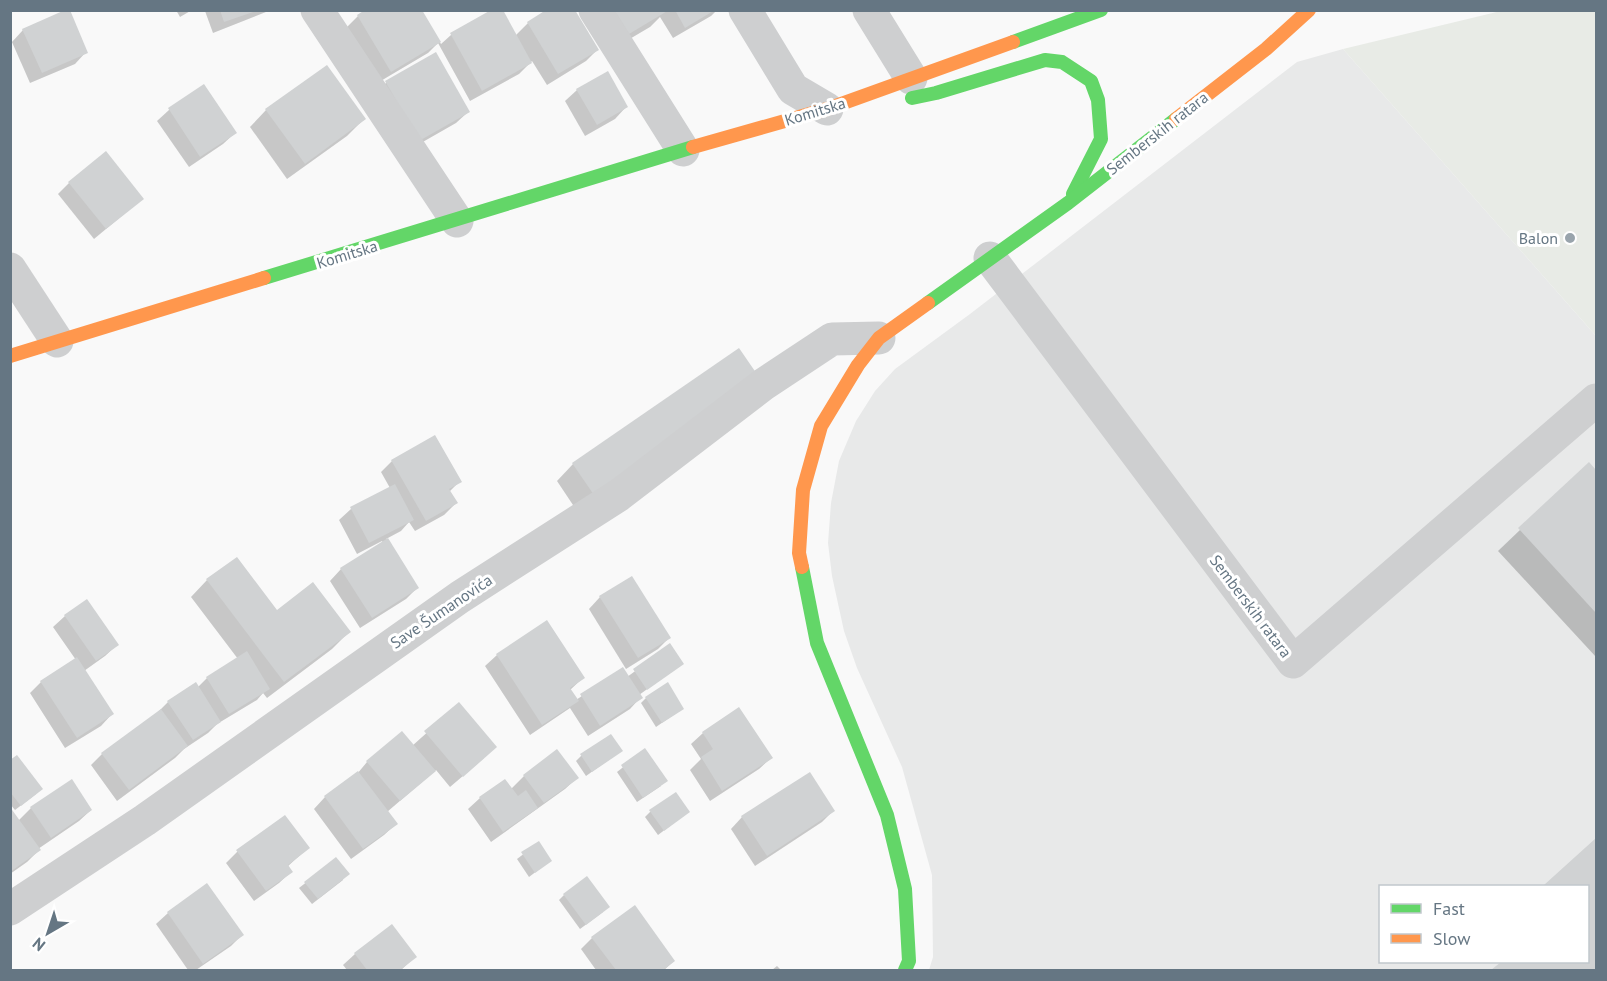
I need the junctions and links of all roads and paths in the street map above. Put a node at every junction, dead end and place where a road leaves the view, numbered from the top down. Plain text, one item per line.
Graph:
1 (317, 10) edge
2 (595, 10) edge
3 (745, 10) edge
4 (870, 10) edge
5 (1101, 10) edge
6 (1309, 10) edge
7 (1269, 27) dead end
8 (1266, 49) junction
9 (897, 95) junction
10 (827, 109) junction
11 (683, 150) junction
12 (1068, 203) junction
13 (457, 221) junction
14 (990, 258) junction
15 (10, 269) edge
16 (879, 338) junction
17 (57, 341) junction
18 (10, 356) edge
19 (1596, 400) edge
20 (10, 909) edge
21 (905, 970) edge

1 - 13 street
2 - 11 street
3 - 10 street
4 - 9 street
5 - 9 main road, Komitska
6 - 8 main road, Semberskih ratara
7 - 8 main road
8 - 12 main road, Semberskih ratara
9 - 10 main road
9 - 10 main road, Komitska
9 - 12 main road
10 - 11 main road, Komitska
11 - 13 main road, Komitska
12 - 14 main road, Semberskih ratara
13 - 17 main road, Komitska
14 - 16 main road, Semberskih ratara
14 - 19 street, Semberskih ratara
15 - 17 street
16 - 20 street, Save Šumanovića
16 - 21 main road, Semberskih ratara
17 - 18 main road, Komitska

